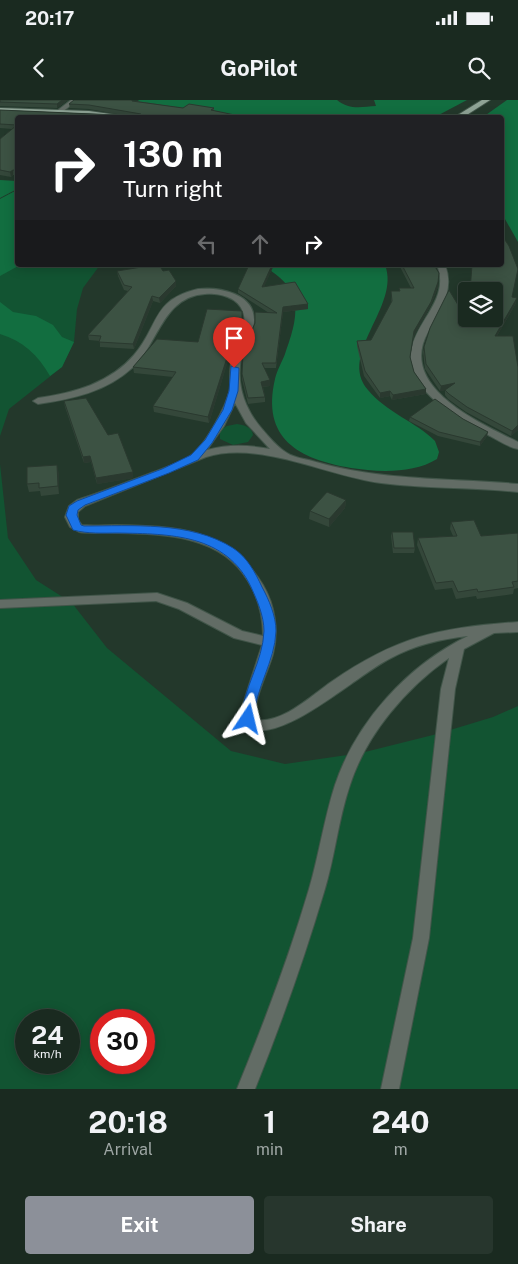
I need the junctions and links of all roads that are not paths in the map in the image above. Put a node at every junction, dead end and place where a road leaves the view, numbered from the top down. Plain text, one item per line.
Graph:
1 (75, 100) edge
2 (487, 100) edge
3 (0, 110) edge
4 (60, 111) junction
5 (103, 115) edge
6 (461, 115) edge
7 (442, 267) edge
8 (234, 391) junction
9 (38, 402) dead end
10 (518, 446) edge
11 (285, 458) junction
12 (191, 459) junction
13 (518, 488) edge
14 (0, 604) edge
15 (518, 627) edge
16 (494, 628) junction
17 (269, 642) junction
18 (458, 646) junction
19 (246, 1089) edge
20 (390, 1089) edge

1 - 4 street
2 - 6 main road
3 - 4 main road
4 - 5 main road
7 - 10 street
8 - 9 street
8 - 11 street
8 - 12 street
11 - 12 street
11 - 13 street
12 - 17 street
14 - 17 street
15 - 16 street
16 - 17 street
16 - 18 street
18 - 19 street
18 - 20 street

